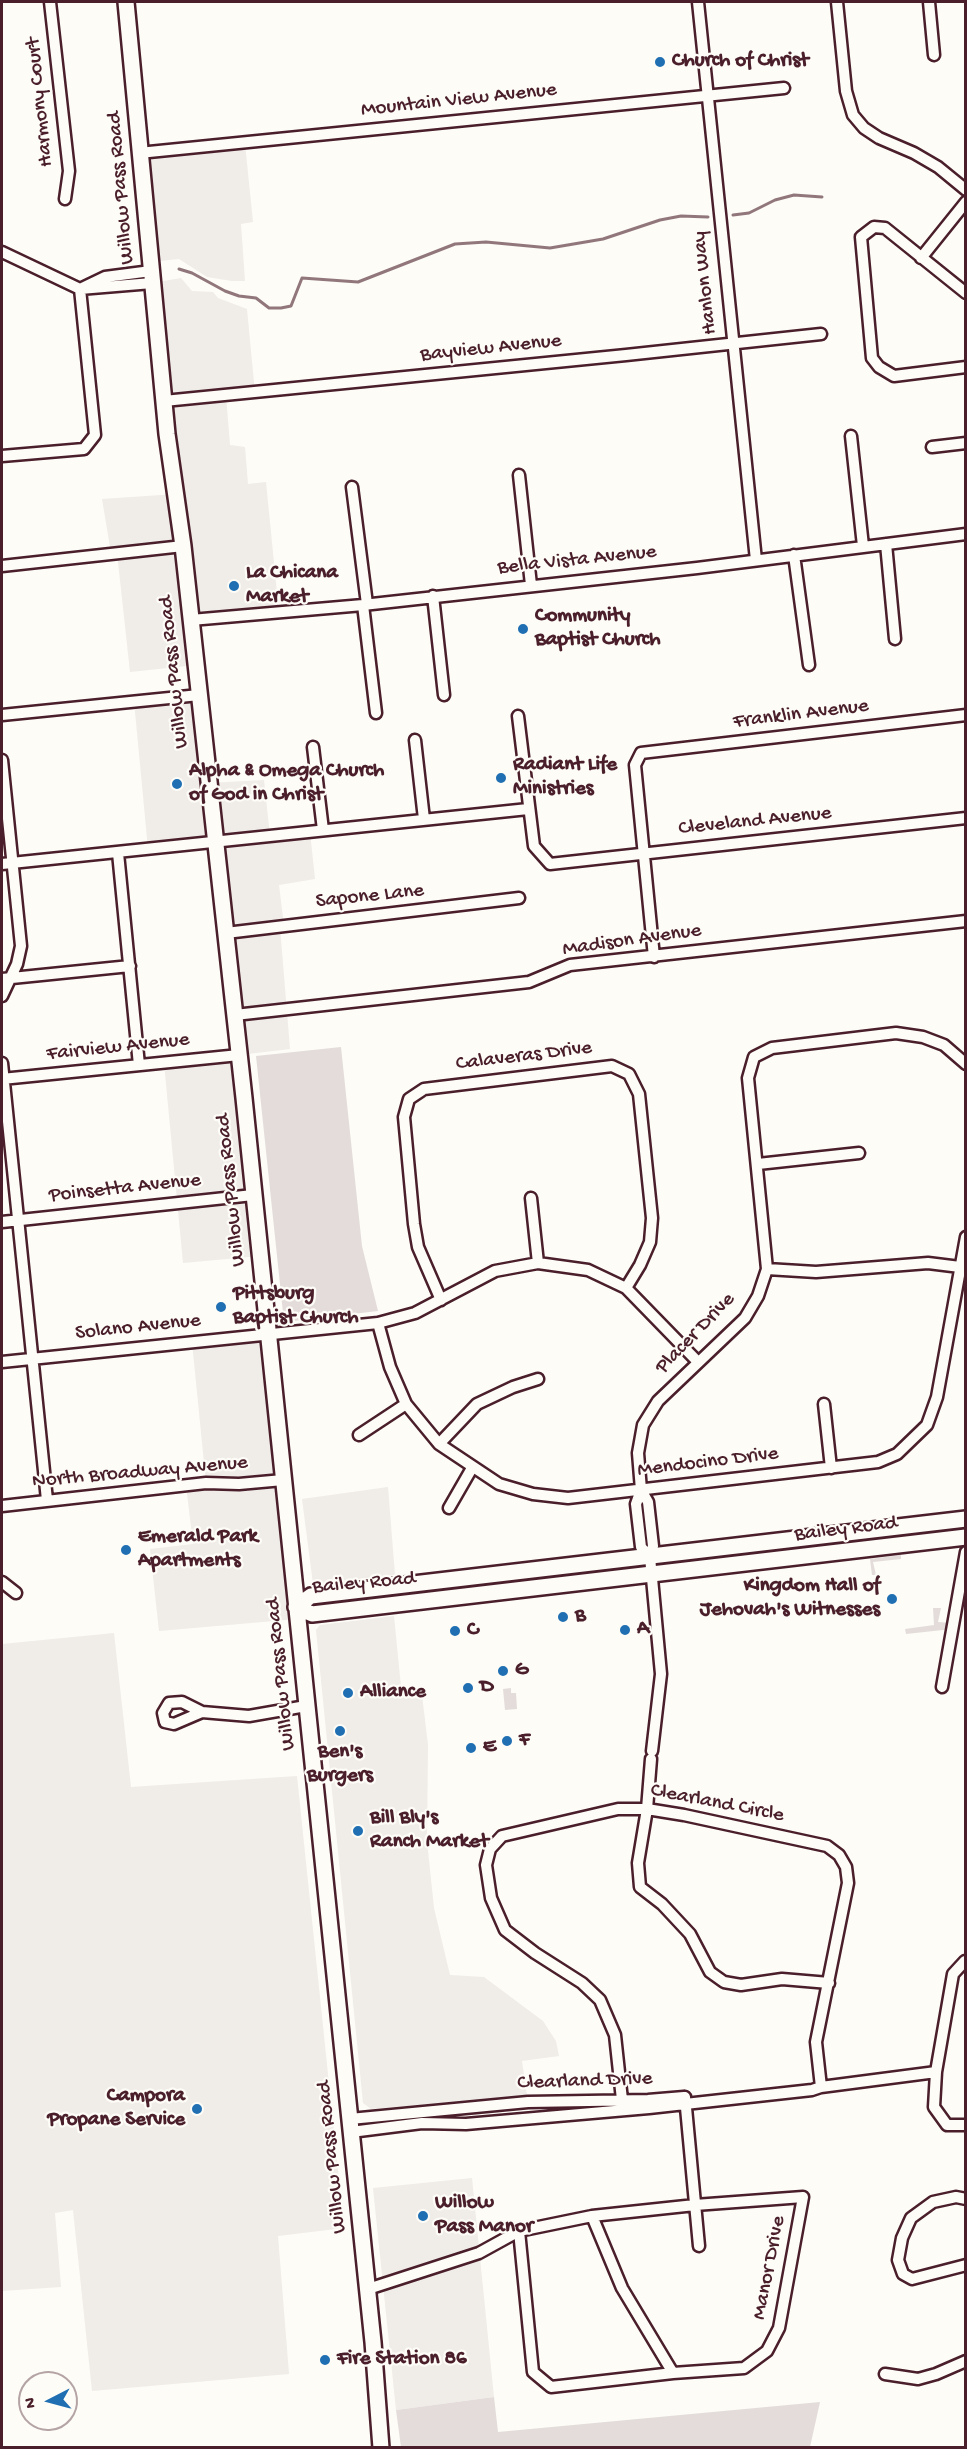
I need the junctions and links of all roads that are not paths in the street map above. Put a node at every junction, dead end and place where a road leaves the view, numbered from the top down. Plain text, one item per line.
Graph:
1 (50, 2) edge
2 (126, 2) edge
3 (698, 2) edge
4 (837, 2) edge
5 (929, 2) edge
6 (934, 55) dead end
7 (784, 88) dead end
8 (708, 96) junction
9 (139, 153) junction
10 (966, 190) edge
11 (64, 199) dead end
12 (966, 202) edge
13 (2, 252) edge
14 (921, 258) junction
15 (151, 277) junction
16 (80, 289) junction
17 (966, 293) edge
18 (821, 334) dead end
19 (732, 342) junction
20 (966, 367) edge
21 (164, 401) junction
22 (851, 436) dead end
23 (966, 443) edge
24 (932, 447) dead end
25 (2, 456) edge
26 (519, 475) dead end
27 (352, 487) dead end
28 (966, 534) edge
29 (886, 544) junction
30 (183, 546) junction
31 (863, 546) junction
32 (794, 555) junction
33 (756, 560) junction
34 (2, 566) edge
35 (531, 585) junction
36 (433, 596) junction
37 (365, 605) junction
38 (191, 620) junction
39 (895, 639) dead end
40 (809, 665) dead end
41 (199, 695) junction
42 (444, 695) dead end
43 (376, 713) dead end
44 (2, 715) edge
45 (966, 715) edge
46 (518, 716) dead end
47 (415, 740) dead end
48 (313, 747) dead end
49 (2, 760) edge
50 (528, 809) junction
51 (966, 818) edge
52 (424, 819) junction
53 (323, 830) junction
54 (216, 843) junction
55 (118, 853) junction
56 (643, 854) junction
57 (7, 864) edge
58 (519, 898) dead end
59 (966, 921) edge
60 (226, 933) junction
61 (654, 957) junction
62 (130, 966) junction
63 (6, 978) edge
64 (2, 996) edge
65 (235, 1015) junction
66 (239, 1055) junction
67 (965, 1062) edge
68 (2, 1063) edge
69 (139, 1065) junction
70 (2, 1079) edge
71 (859, 1153) dead end
72 (758, 1164) junction
73 (254, 1195) junction
74 (531, 1198) dead end
75 (17, 1221) junction
76 (2, 1222) edge
77 (966, 1237) edge
78 (538, 1263) junction
79 (960, 1267) junction
80 (767, 1269) junction
81 (626, 1288) junction
82 (441, 1300) junction
83 (378, 1323) junction
84 (268, 1333) junction
85 (32, 1359) junction
86 (2, 1362) edge
87 (698, 1362) junction
88 (538, 1379) dead end
89 (406, 1404) junction
90 (824, 1404) dead end
91 (359, 1435) dead end
92 (439, 1444) junction
93 (472, 1468) junction
94 (831, 1468) junction
95 (283, 1480) junction
96 (641, 1490) junction
97 (47, 1500) junction
98 (2, 1506) edge
99 (449, 1508) dead end
100 (966, 1520) edge
101 (966, 1537) edge
102 (966, 1552) edge
103 (650, 1557) junction
104 (651, 1573) junction
105 (2, 1582) edge
106 (16, 1593) dead end
107 (296, 1607) junction
108 (942, 1687) dead end
109 (306, 1706) junction
110 (202, 1712) dead end
111 (646, 1809) junction
112 (964, 1961) edge
113 (829, 1983) junction
114 (936, 2072) junction
115 (821, 2086) junction
116 (685, 2100) junction
117 (622, 2104) junction
118 (350, 2125) junction
119 (966, 2125) edge
120 (966, 2199) edge
121 (696, 2205) junction
122 (592, 2216) junction
123 (519, 2231) junction
124 (699, 2246) dead end
125 (966, 2265) edge
126 (368, 2289) junction
127 (966, 2361) edge
128 (673, 2373) junction
129 (885, 2374) dead end
130 (381, 2448) edge

1 - 11 street, Harmony Court
2 - 9 main road, Willow Pass Road
3 - 8 street, Hanlon Way
4 - 10 street
5 - 6 street
7 - 8 street, Mountain View Avenue
8 - 9 street, Mountain View Avenue
8 - 19 street, Hanlon Way
9 - 15 main road, Willow Pass Road
12 - 14 street
13 - 16 street
14 - 17 street
14 - 20 street
15 - 16 street
15 - 21 main road, Willow Pass Road
16 - 25 street
18 - 19 street, Bayview Avenue
19 - 21 street, Bayview Avenue
19 - 33 street, Hanlon Way
21 - 30 main road, Willow Pass Road
22 - 31 street
23 - 24 street
26 - 35 street
27 - 37 street
28 - 29 street, Bella Vista Avenue
29 - 31 street, Bella Vista Avenue
29 - 39 street
30 - 34 street
30 - 38 main road, Willow Pass Road
31 - 32 street, Bella Vista Avenue
32 - 33 street, Bella Vista Avenue
32 - 40 street
33 - 35 street, Bella Vista Avenue
35 - 36 street, Bella Vista Avenue
36 - 37 street, Bella Vista Avenue
36 - 42 street
37 - 38 street, Bella Vista Avenue
37 - 43 street
38 - 41 main road, Willow Pass Road
41 - 44 street
41 - 54 main road, Willow Pass Road
45 - 56 street, Franklin Avenue
46 - 50 street
47 - 52 street
48 - 53 street
49 - 57 street
50 - 52 street
50 - 56 street, Cleveland Avenue
51 - 56 street, Cleveland Avenue
52 - 53 street
53 - 54 street
54 - 55 street
54 - 60 main road, Willow Pass Road
55 - 57 street
55 - 62 street
56 - 61 street
57 - 63 street
58 - 60 street, Sapone Lane
59 - 61 street, Madison Avenue
60 - 65 main road, Willow Pass Road
61 - 65 street, Madison Avenue
62 - 63 street
62 - 69 street
63 - 64 street
65 - 66 main road, Willow Pass Road
66 - 69 street, Fairview Avenue
66 - 73 main road, Willow Pass Road
67 - 72 street, Placer Drive
68 - 70 street
69 - 70 street, Fairview Avenue
70 - 75 street
71 - 72 street
72 - 80 street, Placer Drive
73 - 75 street, Poinsetta Avenue
73 - 84 main road, Willow Pass Road
74 - 78 street
75 - 76 street, Poinsetta Avenue
75 - 85 street
77 - 79 street, Mendocino Drive
78 - 81 street, Solano Avenue
78 - 82 street, Solano Avenue
79 - 80 street
79 - 94 street, Mendocino Drive
80 - 87 street, Placer Drive
81 - 82 street, Calaveras Drive
81 - 87 street, Solano Avenue
82 - 83 street, Solano Avenue
83 - 84 street, Solano Avenue
83 - 89 street, Mendocino Drive
84 - 85 street, Solano Avenue
84 - 95 main road, Willow Pass Road
85 - 86 street, Solano Avenue
85 - 97 street
87 - 96 street, Placer Drive
88 - 92 street
89 - 91 street
89 - 92 street, Mendocino Drive
90 - 94 street
92 - 93 street, Mendocino Drive
93 - 96 street, Mendocino Drive
93 - 99 street
94 - 96 street, Mendocino Drive
95 - 97 street, North Broadway Avenue
95 - 107 main road, Willow Pass Road
96 - 103 street, Placer Drive
97 - 98 street, North Broadway Avenue
100 - 103 main road, Bailey Road
101 - 104 main road, Bailey Road
102 - 108 street
103 - 104 street, Placer Drive
103 - 107 main road, Bailey Road
104 - 107 main road, Bailey Road
104 - 111 street, Placer Drive
105 - 106 street
107 - 109 main road, Willow Pass Road
109 - 110 street
109 - 118 main road, Willow Pass Road
111 - 113 street, Placer Drive
111 - 113 street, Clearland Circle
111 - 117 street, Clearland Circle
112 - 114 street
113 - 115 street, Clearland Circle
114 - 115 street, Clearland Drive
114 - 119 street
115 - 116 street, Clearland Drive
116 - 117 street, Clearland Drive
116 - 121 street
117 - 118 street, Clearland Drive
117 - 118 street, Clearland Drive
118 - 126 main road, Willow Pass Road
120 - 125 street
121 - 122 street, Manor Drive
121 - 124 street
121 - 128 street, Manor Drive
122 - 123 street, Manor Drive
122 - 128 street
123 - 126 street, Manor Drive
123 - 128 street, Manor Drive
126 - 130 main road, Willow Pass Road
127 - 129 street

